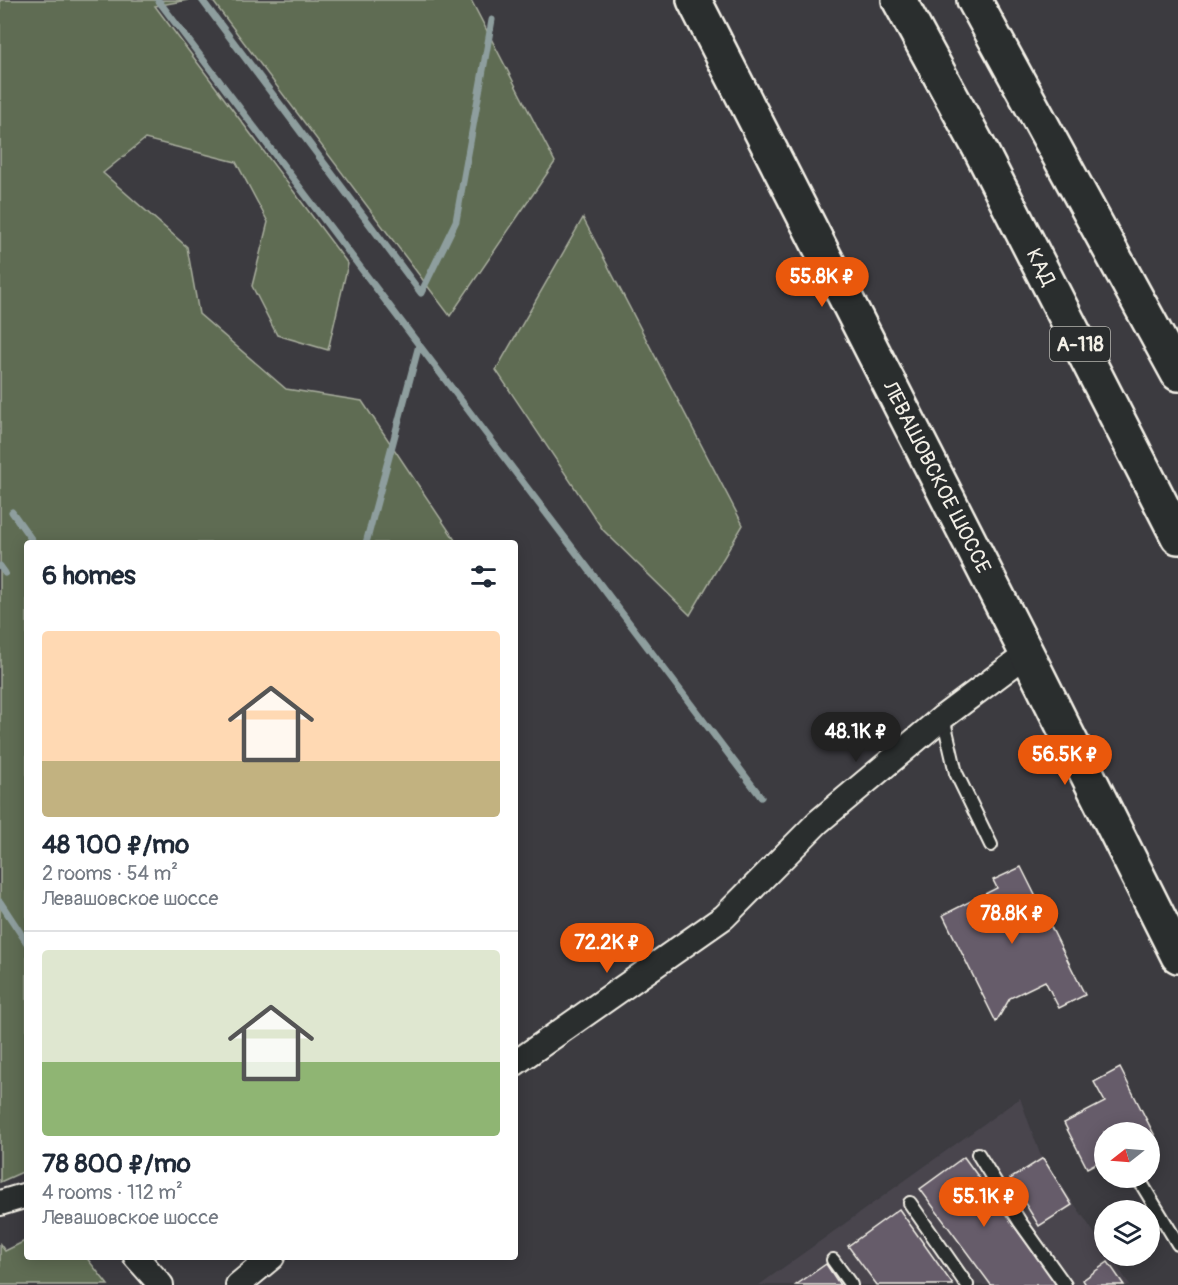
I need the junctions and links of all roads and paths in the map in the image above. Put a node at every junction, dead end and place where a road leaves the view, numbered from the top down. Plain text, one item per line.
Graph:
1 (694, 0) edge
2 (899, 0) edge
3 (974, 0) edge
4 (1178, 374) edge
5 (1178, 537) edge
6 (1027, 654) junction
7 (943, 717) junction
8 (991, 845) dead end
9 (1178, 956) edge
10 (518, 1061) edge
11 (978, 1154) dead end
12 (1144, 1188) edge
13 (24, 1196) edge
14 (0, 1203) edge
15 (910, 1203) dead end
16 (1178, 1244) edge
17 (139, 1260) edge
18 (268, 1260) edge
19 (833, 1260) dead end
20 (161, 1285) edge
21 (238, 1285) edge
22 (851, 1285) edge
23 (967, 1285) edge
24 (1065, 1285) edge

1 - 6 main road, ЛЕВАШОВСКОЕ ШОССЕ
2 - 5 main road, КАД / А-118
3 - 4 main road
6 - 7 street
6 - 9 main road, ЛЕВАШОВСКОЕ ШОССЕ
7 - 8 lane
7 - 10 street
11 - 24 lane
12 - 16 lane
13 - 14 street
15 - 23 lane
17 - 20 street
18 - 21 street
19 - 22 lane

